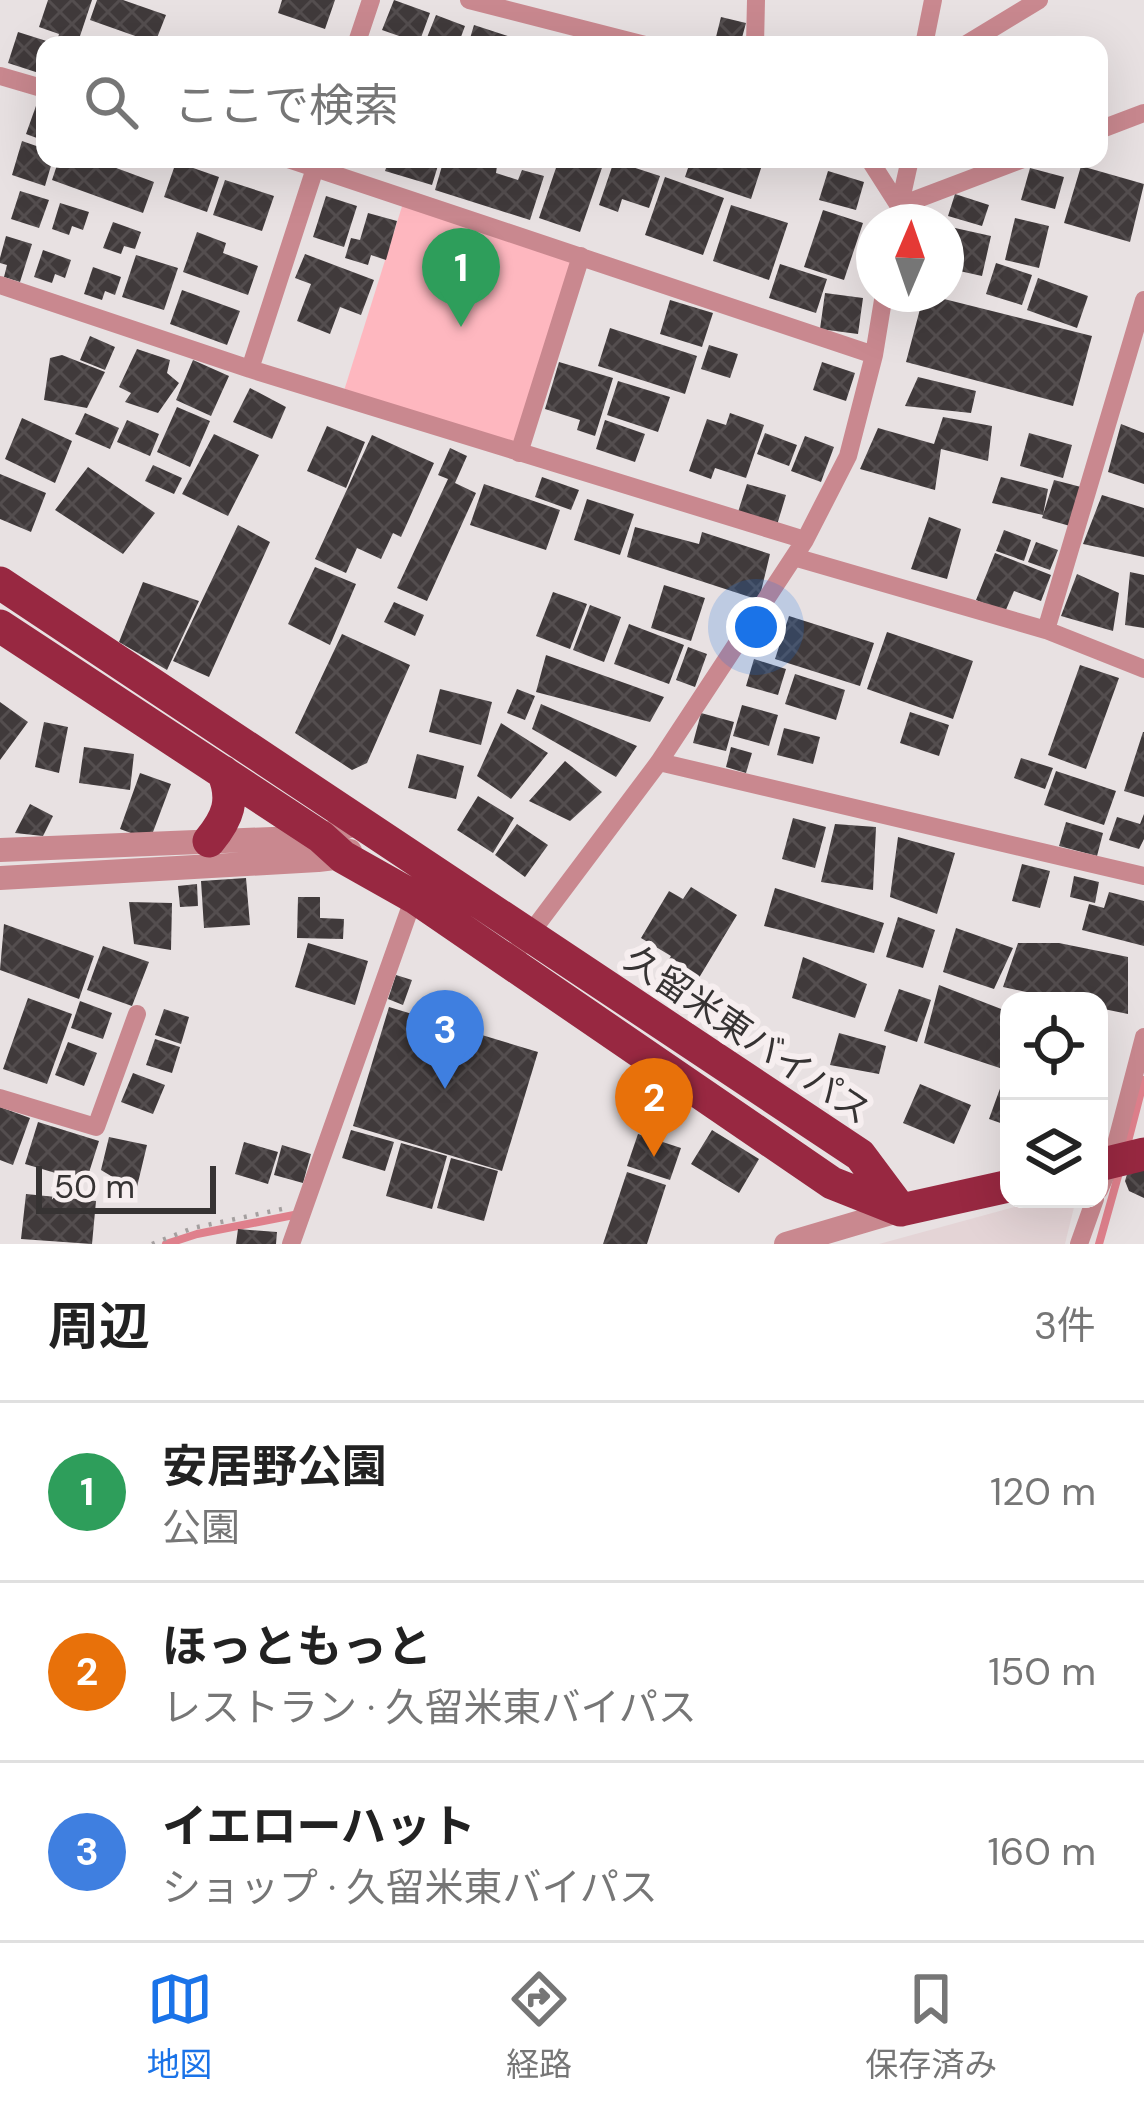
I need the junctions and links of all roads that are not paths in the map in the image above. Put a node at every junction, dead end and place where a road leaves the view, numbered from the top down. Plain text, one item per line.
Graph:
1 (371, 0) edge
2 (469, 0) edge
3 (756, 0) edge
4 (932, 0) edge
5 (1039, 0) edge
6 (359, 36) edge
7 (610, 36) edge
8 (755, 36) edge
9 (926, 36) edge
10 (980, 36) edge
11 (0, 76) edge
12 (36, 86) edge
13 (1144, 113) edge
14 (1108, 127) edge
15 (314, 168) edge
16 (330, 168) edge
17 (874, 168) edge
18 (908, 168) edge
19 (1003, 168) edge
20 (893, 204) edge
21 (900, 204) edge
22 (921, 204) edge
23 (581, 256) junction
24 (0, 285) edge
25 (1144, 300) edge
26 (881, 312) edge
27 (874, 355) junction
28 (250, 369) junction
29 (519, 453) junction
30 (799, 548) junction
31 (0, 583) edge
32 (0, 626) edge
33 (1046, 630) junction
34 (1144, 669) edge
35 (658, 762) junction
36 (224, 772) junction
37 (367, 826) junction
38 (209, 841) junction
39 (332, 847) junction
40 (5, 850) edge
41 (1144, 876) edge
42 (0, 878) edge
43 (414, 897) junction
44 (517, 949) junction
45 (137, 1014) dead end
46 (1144, 1037) edge
47 (0, 1098) edge
48 (1144, 1154) edge
49 (1108, 1156) edge
50 (1108, 1171) edge
51 (1000, 1188) edge
52 (1092, 1208) edge
53 (901, 1210) junction
54 (291, 1244) edge
55 (786, 1244) edge
56 (1079, 1244) edge

1 - 6 street
2 - 7 street
3 - 8 street
4 - 9 street
5 - 10 street
11 - 12 street
13 - 14 street
15 - 28 street
16 - 23 street
17 - 20 street
18 - 21 street
19 - 22 street
23 - 27 street
23 - 29 street
24 - 28 street
25 - 33 street
26 - 27 street
27 - 30 street
28 - 29 street
29 - 30 street
30 - 33 street
30 - 35 street
31 - 37 highway, 久留米東バイパス
32 - 36 highway, 久留米東バイパス
33 - 34 street
35 - 41 street
35 - 44 street
36 - 38 highway
36 - 39 highway, 久留米東バイパス
37 - 39 street
37 - 44 highway, 久留米東バイパス
38 - 39 street
38 - 40 street
39 - 42 street
39 - 43 highway, 久留米東バイパス
40 - 42 street
43 - 44 highway, 久留米東バイパス
43 - 54 street
44 - 53 highway, 久留米東バイパス
45 - 47 street
46 - 49 street
48 - 50 highway
51 - 53 highway
52 - 56 street
53 - 55 street

